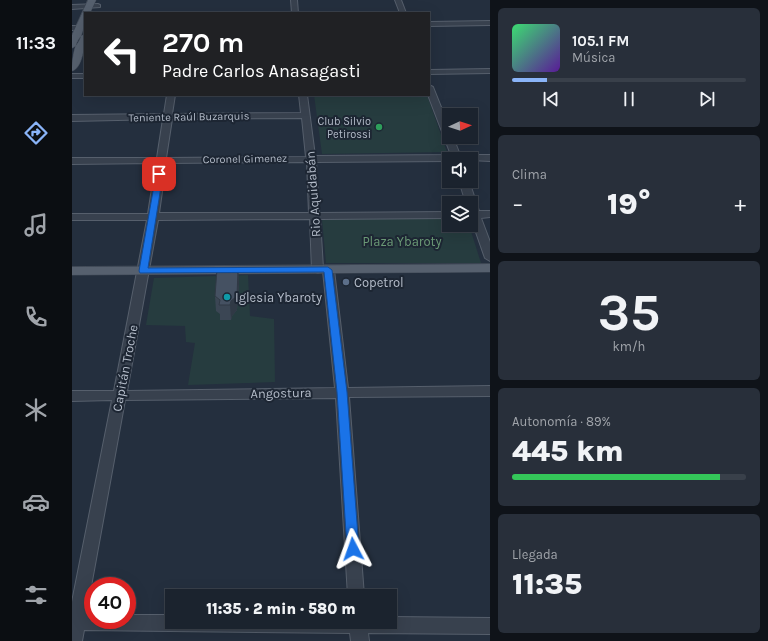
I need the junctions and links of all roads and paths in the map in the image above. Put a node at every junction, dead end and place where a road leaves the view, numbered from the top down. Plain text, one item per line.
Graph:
1 (294, 0) edge
2 (398, 0) edge
3 (72, 7) edge
4 (93, 7) edge
5 (295, 12) edge
6 (403, 12) edge
7 (84, 18) edge
8 (430, 24) edge
9 (490, 24) edge
10 (79, 28) edge
11 (84, 38) edge
12 (74, 49) edge
13 (72, 68) edge
14 (490, 71) edge
15 (430, 72) edge
16 (72, 76) edge
17 (84, 76) edge
18 (430, 90) edge
19 (171, 96) edge
20 (303, 96) edge
21 (306, 116) junction
22 (167, 117) junction
23 (72, 118) edge
24 (454, 152) edge
25 (478, 158) edge
26 (490, 158) edge
27 (310, 159) junction
28 (442, 159) edge
29 (161, 160) junction
30 (72, 161) edge
31 (490, 214) edge
32 (442, 215) edge
33 (478, 215) edge
34 (315, 216) junction
35 (72, 217) edge
36 (153, 217) junction
37 (478, 228) edge
38 (490, 258) edge
39 (490, 268) edge
40 (323, 270) junction
41 (72, 271) edge
42 (143, 271) junction
43 (490, 391) edge
44 (342, 392) junction
45 (120, 395) junction
46 (72, 396) edge
47 (356, 589) edge
48 (74, 622) edge
49 (165, 624) edge
50 (490, 626) edge
51 (397, 628) edge
52 (73, 641) edge

1 - 5 street
2 - 6 street
3 - 4 street
7 - 10 main road
8 - 9 street
10 - 12 main road
11 - 12 main road
12 - 13 main road
14 - 15 street
16 - 17 street
18 - 24 street
19 - 22 street, Capitán Troche
20 - 21 street, Rio Aquidabán
21 - 22 street, Teniente Raúl Buzarquis
21 - 27 street, Rio Aquidabán
22 - 23 street, Teniente Raúl Buzarquis
22 - 29 street, Capitán Troche
25 - 26 street, Coronel Gimenez
27 - 28 street, Coronel Gimenez
27 - 29 street, Coronel Gimenez
27 - 34 street, Rio Aquidabán
29 - 30 street, Coronel Gimenez
29 - 36 street, Capitán Troche
31 - 33 street
32 - 34 street
34 - 36 street
34 - 40 street, Rio Aquidabán
35 - 36 street
36 - 42 street, Capitán Troche
37 - 38 street
39 - 40 main road
40 - 42 main road
40 - 44 street, Rio Aquidabán
41 - 42 main road
42 - 45 street, Capitán Troche
43 - 44 street, Angostura
44 - 45 street, Angostura
44 - 47 street, Rio Aquidabán
45 - 46 street, Angostura
45 - 48 street, Capitán Troche
48 - 49 street
48 - 52 street, Capitán Troche
50 - 51 street

